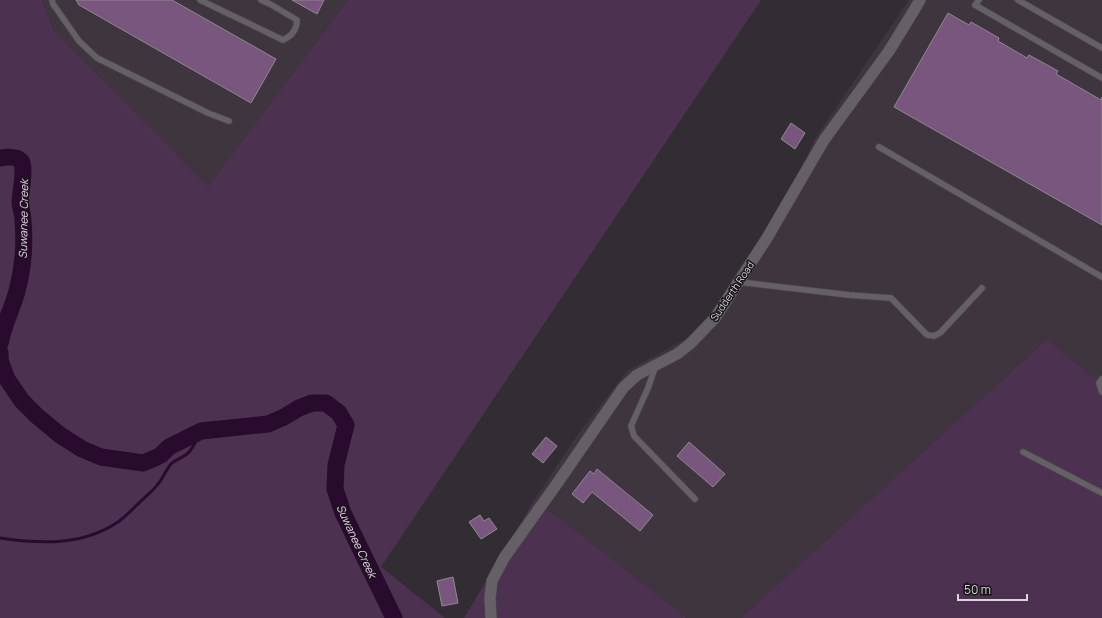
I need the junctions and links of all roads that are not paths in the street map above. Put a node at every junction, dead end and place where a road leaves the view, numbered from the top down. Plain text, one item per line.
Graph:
1 (52, 0) edge
2 (200, 0) edge
3 (261, 0) edge
4 (920, 0) edge
5 (979, 0) edge
6 (1018, 0) edge
7 (1102, 48) edge
8 (1102, 78) edge
9 (229, 121) dead end
10 (879, 147) dead end
11 (1102, 277) edge
12 (739, 282) junction
13 (982, 288) dead end
14 (656, 365) junction
15 (1102, 379) edge
16 (1102, 392) edge
17 (1023, 452) dead end
18 (1102, 493) edge
19 (695, 499) dead end
20 (491, 618) edge

1 - 9 lane
2 - 3 lane
4 - 12 street, Sudderth Road
5 - 8 lane
6 - 7 lane
10 - 11 lane
12 - 13 lane
12 - 14 street, Sudderth Road
14 - 19 lane
14 - 20 street, Sudderth Road
15 - 16 lane
17 - 18 lane

